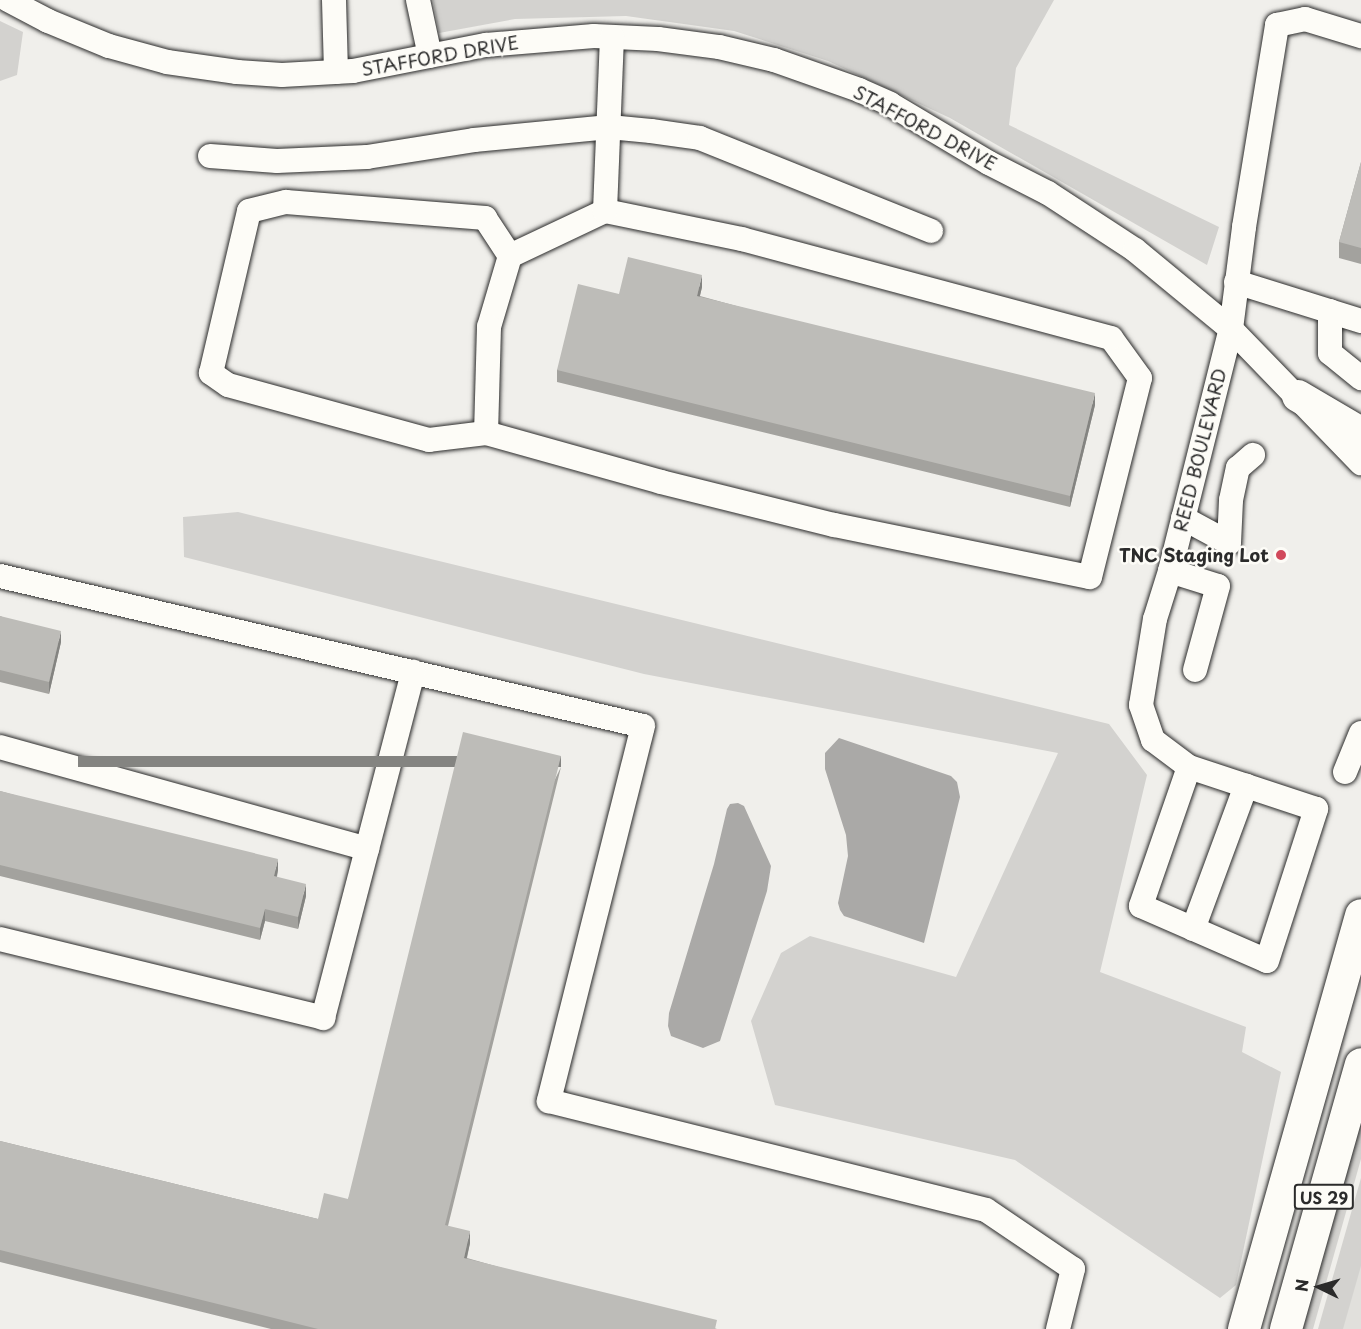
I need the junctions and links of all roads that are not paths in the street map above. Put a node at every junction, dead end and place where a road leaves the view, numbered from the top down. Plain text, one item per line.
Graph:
1 (8, 0) edge
2 (334, 0) edge
3 (418, 0) edge
4 (1361, 36) edge
5 (612, 37) junction
6 (430, 56) junction
7 (336, 72) junction
8 (609, 127) junction
9 (210, 156) dead end
10 (605, 211) junction
11 (931, 231) dead end
12 (510, 256) junction
13 (1236, 282) junction
14 (1330, 311) junction
15 (1361, 321) edge
16 (1231, 329) junction
17 (1361, 378) edge
18 (1298, 396) junction
19 (1361, 433) edge
20 (486, 434) junction
21 (1253, 455) dead end
22 (1361, 463) edge
23 (1183, 518) junction
24 (1170, 571) junction
25 (0, 576) edge
26 (1195, 670) dead end
27 (413, 672) junction
28 (1361, 733) edge
29 (0, 747) edge
30 (1189, 767) junction
31 (1345, 772) dead end
32 (1246, 786) junction
33 (367, 849) junction
34 (1361, 915) edge
35 (1193, 928) junction
36 (0, 939) edge
37 (1361, 1064) edge
38 (1270, 1238) junction
39 (1309, 1248) junction
40 (1058, 1329) edge
41 (1244, 1329) edge
42 (1286, 1329) edge

1 - 7 street, STAFFORD DRIVE
2 - 7 street
3 - 6 street
4 - 13 street, REED BOULEVARD
5 - 6 street, STAFFORD DRIVE
5 - 8 street
5 - 16 street, STAFFORD DRIVE
6 - 7 street, STAFFORD DRIVE
8 - 9 street
8 - 10 street
8 - 11 street
10 - 12 street
10 - 20 street
12 - 20 street
12 - 20 street
13 - 14 street
13 - 16 street, REED BOULEVARD
14 - 15 street
14 - 17 street
16 - 18 street, STAFFORD DRIVE
16 - 23 street, REED BOULEVARD
18 - 19 main road
18 - 22 street, STAFFORD DRIVE
21 - 23 street
23 - 24 street, REED BOULEVARD
24 - 26 street
24 - 30 street, REED BOULEVARD
25 - 27 street
27 - 33 street
27 - 40 street
28 - 31 street
29 - 33 street
30 - 32 street, REED BOULEVARD
30 - 35 street
32 - 35 street
32 - 35 street, REED BOULEVARD
33 - 36 street
34 - 38 main road, US 29
37 - 39 main road, US 29
38 - 39 main road
38 - 41 main road, US 29
39 - 42 main road, US 29

